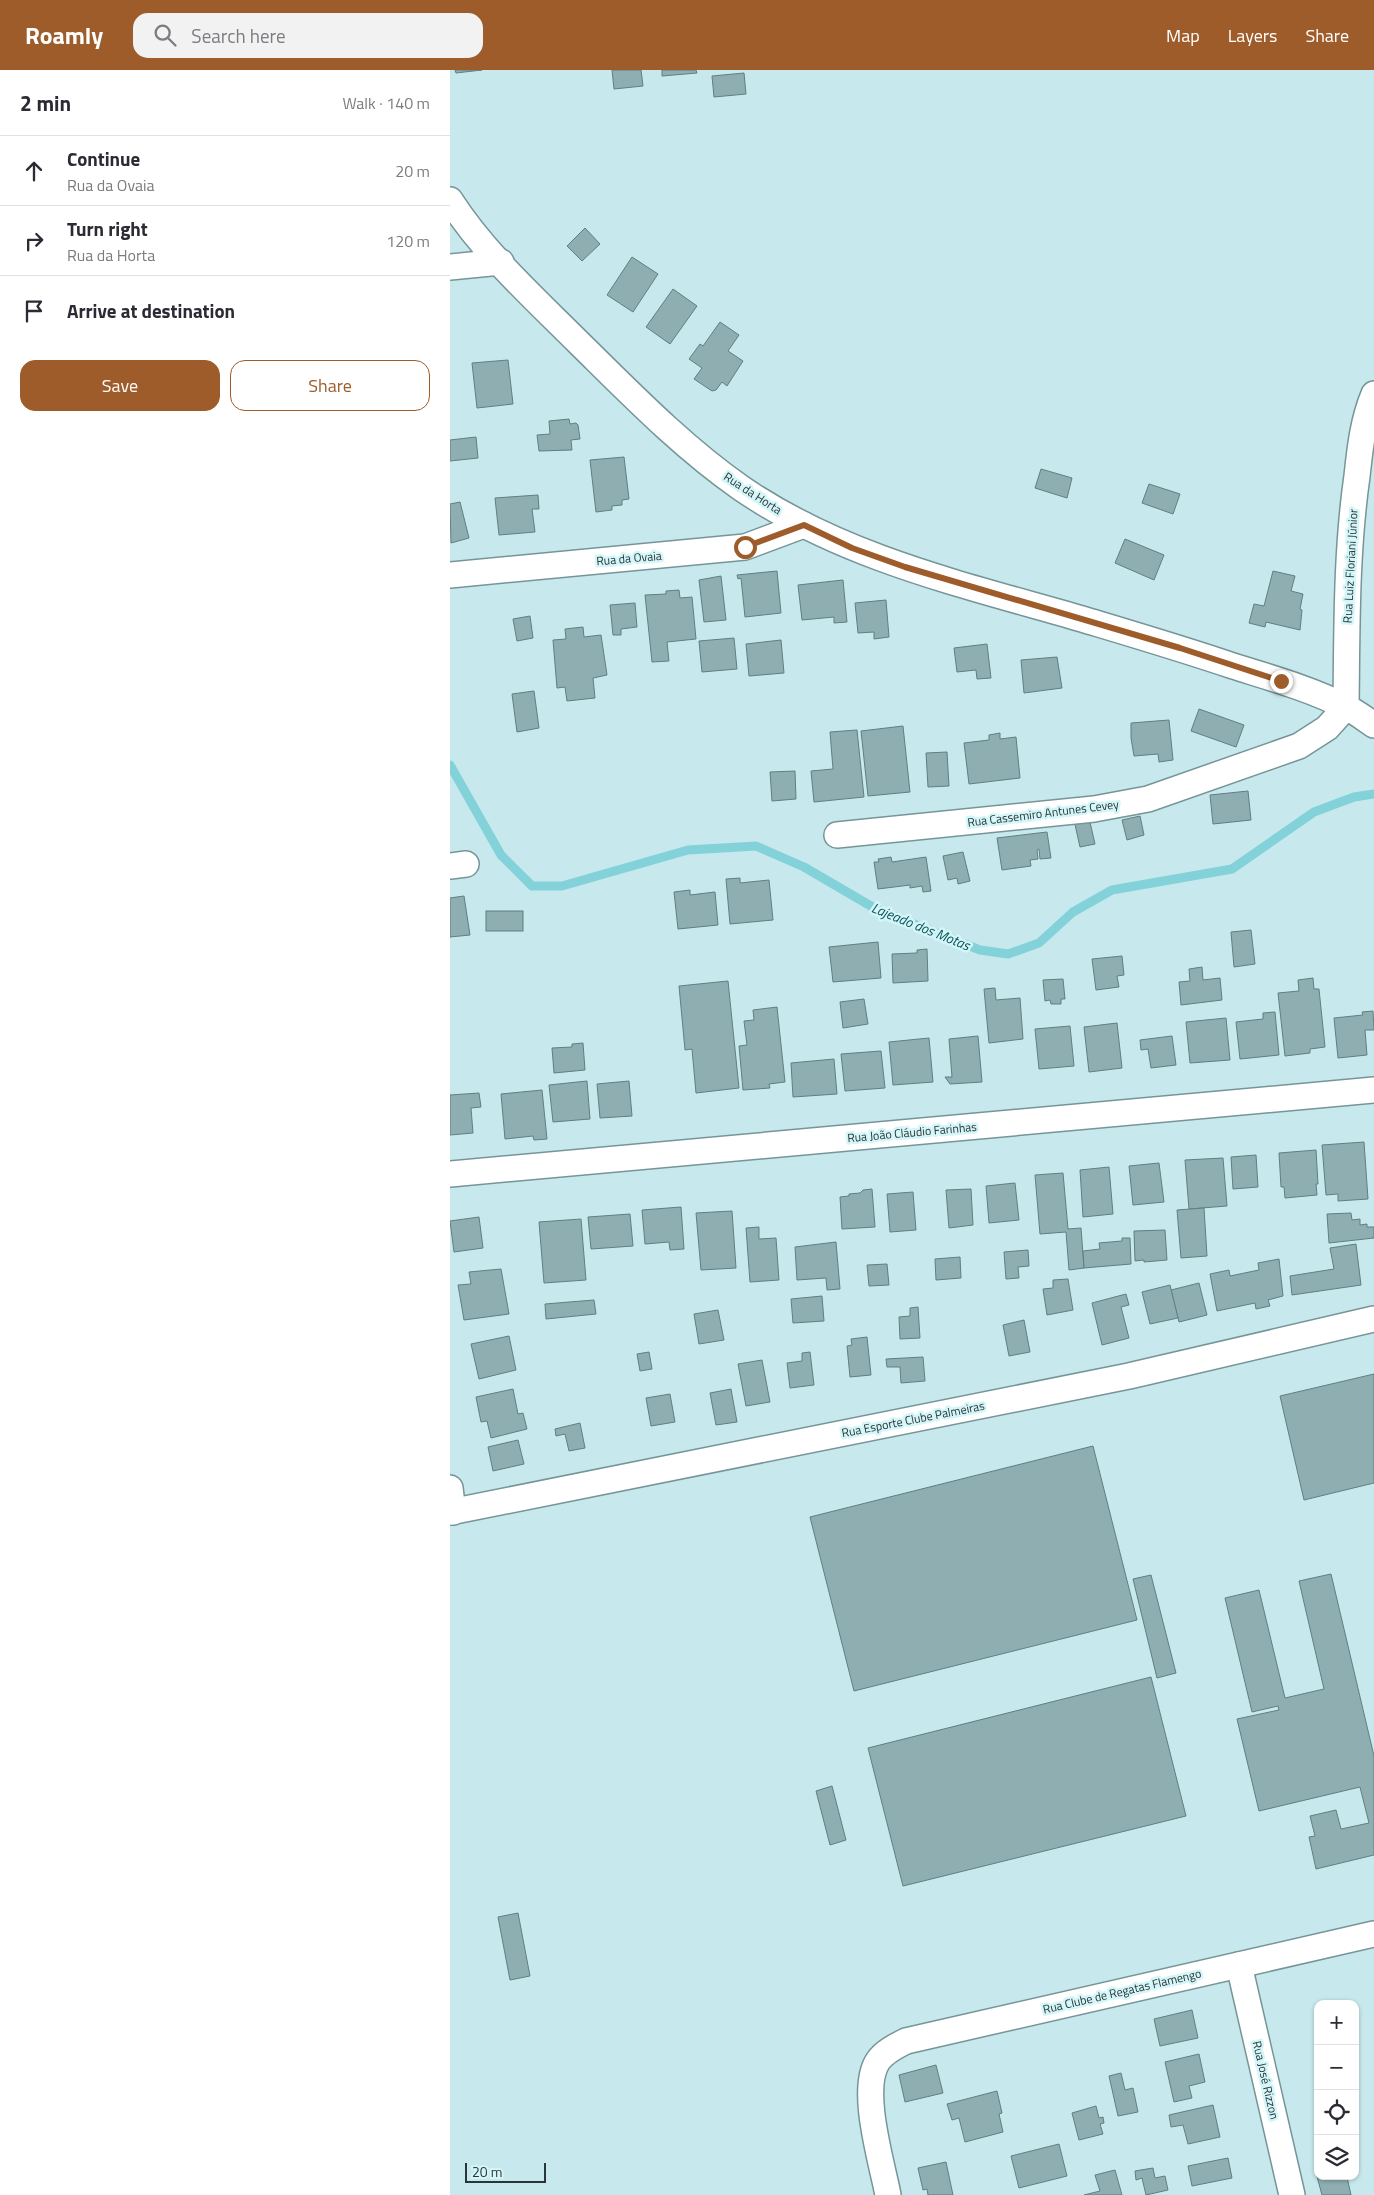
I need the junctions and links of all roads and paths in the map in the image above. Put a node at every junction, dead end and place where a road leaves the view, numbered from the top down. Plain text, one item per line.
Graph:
1 (450, 200) edge
2 (501, 262) junction
3 (450, 267) edge
4 (1374, 394) edge
5 (804, 525) junction
6 (450, 575) edge
7 (1346, 707) junction
8 (1374, 725) edge
9 (837, 835) dead end
10 (1374, 1090) edge
11 (450, 1174) edge
12 (1374, 1318) edge
13 (451, 1504) edge
14 (1374, 1934) edge
15 (1239, 1965) junction
16 (888, 2195) edge
17 (1292, 2195) edge

1 - 2 street, Rua da Horta
2 - 3 street
2 - 5 street, Rua da Horta
4 - 7 street, Rua Luiz Floriani Júnior
5 - 6 street, Rua da Ovaia
5 - 7 street, Rua da Horta
7 - 8 street
7 - 9 street, Rua Cassemiro Antunes Cevey
10 - 11 street, Rua João Cláudio Farinhas
12 - 13 street, Rua Esporte Clube Palmeiras
14 - 15 street, Rua Clube de Regatas Flamengo
15 - 16 street, Rua Clube de Regatas Flamengo
15 - 17 street, Rua José Rizzon

